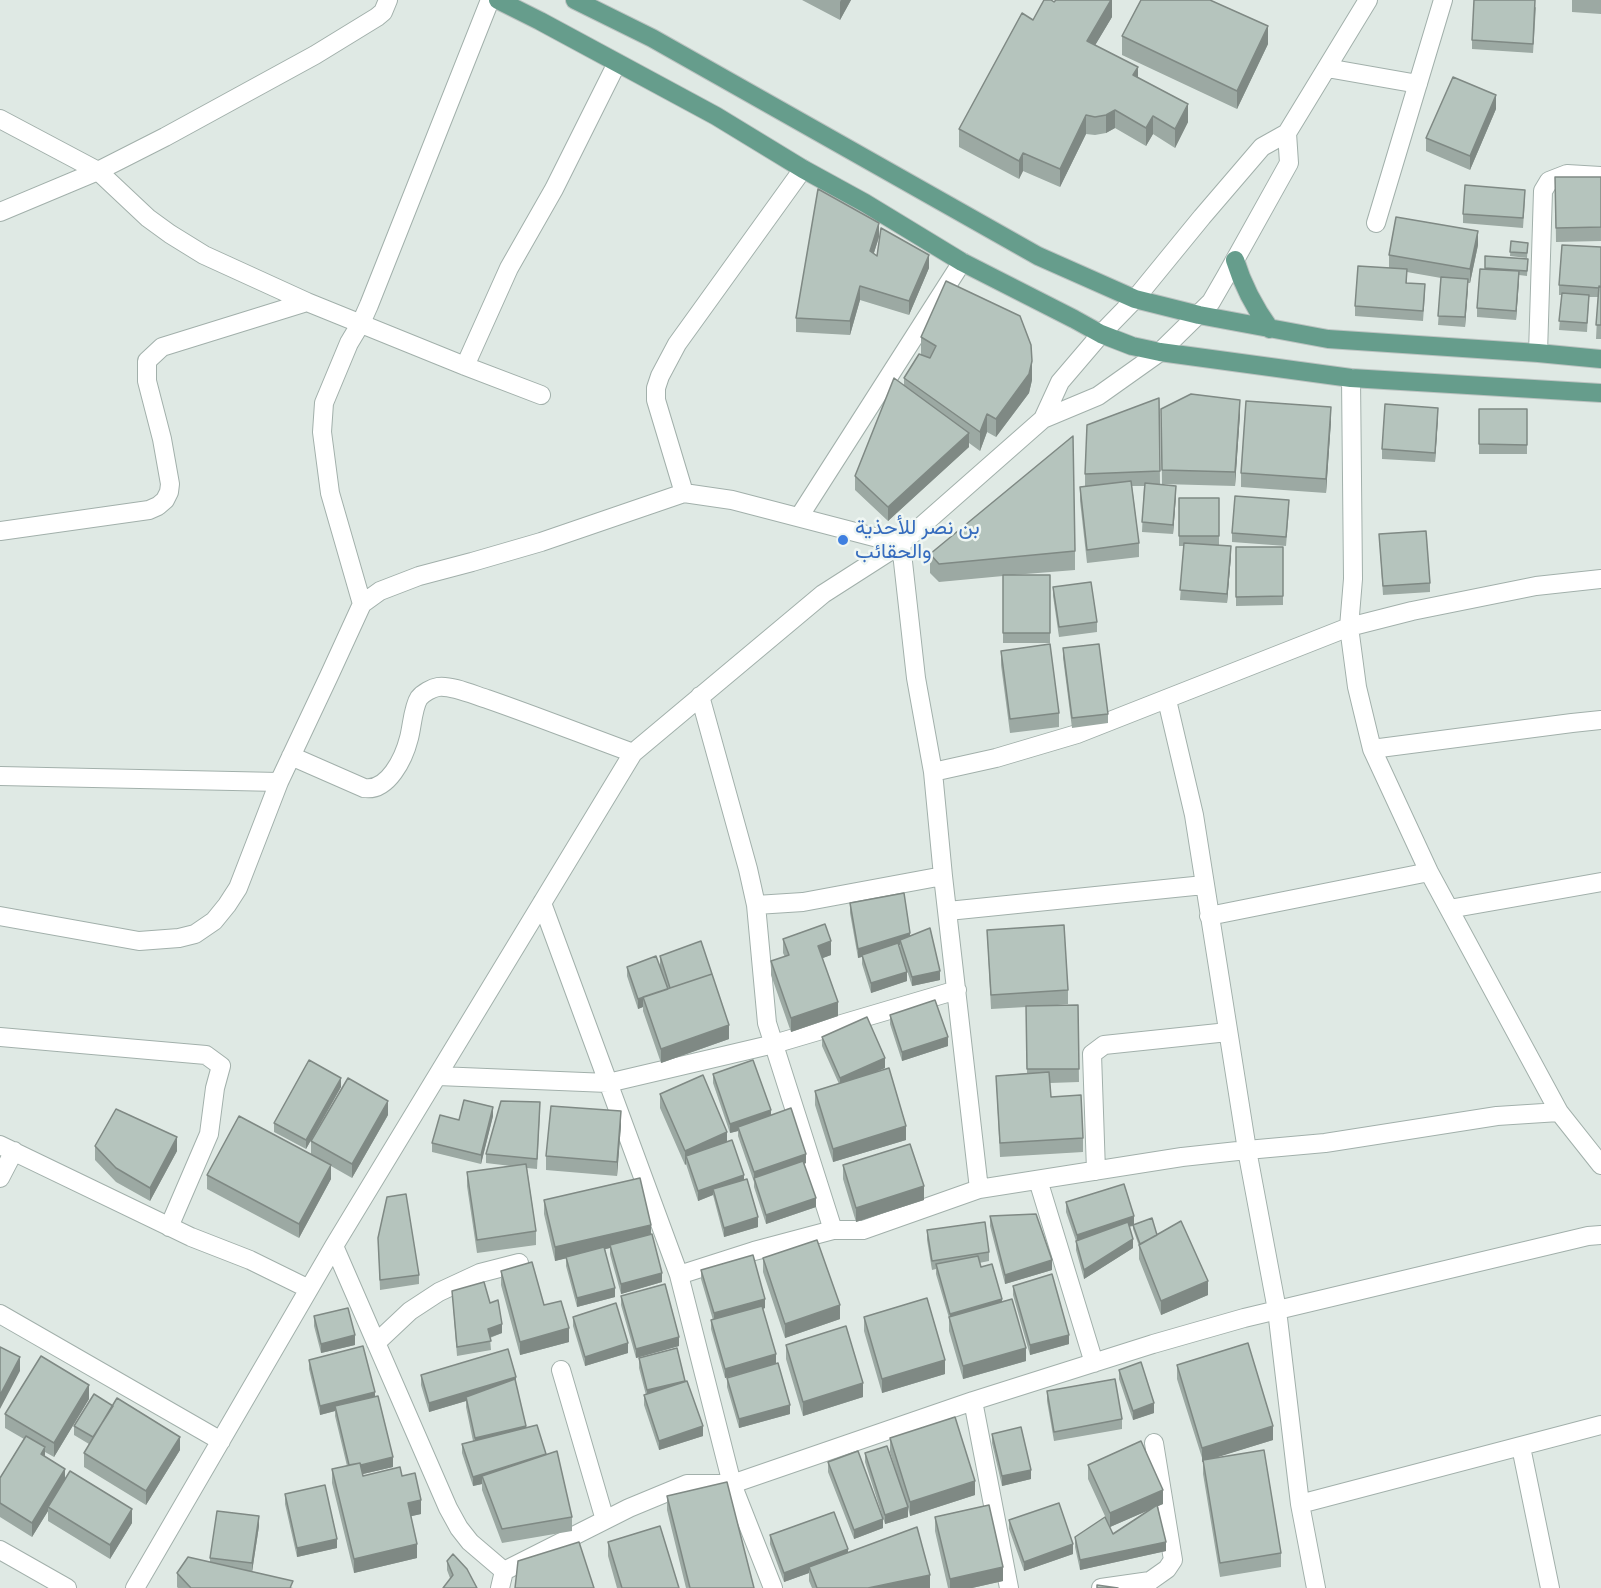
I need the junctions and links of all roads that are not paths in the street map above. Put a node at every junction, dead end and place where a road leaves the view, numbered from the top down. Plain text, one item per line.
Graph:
1 (388, 0) edge
2 (490, 0) edge
3 (575, 0) edge
4 (1368, 0) edge
5 (1443, 0) edge
6 (509, 2) edge
7 (617, 63) junction
8 (1327, 68) junction
9 (1418, 84) junction
10 (0, 118) edge
11 (1287, 133) junction
12 (802, 169) junction
13 (98, 171) junction
14 (1601, 176) edge
15 (0, 212) edge
16 (1376, 223) dead end
17 (1235, 260) junction
18 (962, 262) junction
19 (1135, 299) junction
20 (307, 302) junction
21 (1199, 315) junction
22 (361, 323) junction
23 (1270, 329) junction
24 (1101, 334) junction
25 (1160, 352) junction
26 (1538, 353) junction
27 (1601, 359) edge
28 (465, 366) junction
29 (1351, 378) junction
30 (1601, 393) edge
31 (541, 395) dead end
32 (1043, 419) junction
33 (684, 493) junction
34 (799, 517) junction
35 (0, 531) edge
36 (901, 544) junction
37 (1601, 579) edge
38 (362, 604) junction
39 (1349, 627) junction
40 (700, 696) junction
41 (1167, 700) junction
42 (1601, 720) edge
43 (1372, 749) junction
44 (633, 753) junction
45 (291, 756) junction
46 (933, 772) junction
47 (0, 776) edge
48 (279, 782) junction
49 (1429, 872) junction
50 (943, 876) junction
51 (1601, 882) edge
52 (1204, 885) junction
53 (542, 903) junction
54 (756, 905) junction
55 (1449, 909) junction
56 (948, 911) junction
57 (0, 916) edge
58 (1209, 916) junction
59 (957, 990) junction
60 (1228, 1032) junction
61 (0, 1037) edge
62 (774, 1044) junction
63 (438, 1076) junction
64 (608, 1083) junction
65 (1559, 1112) junction
66 (7, 1148) edge
67 (1246, 1150) junction
68 (1601, 1165) edge
69 (1096, 1171) junction
70 (0, 1178) edge
71 (1038, 1180) junction
72 (979, 1189) junction
73 (169, 1227) junction
74 (833, 1230) junction
75 (1601, 1235) edge
76 (334, 1246) junction
77 (519, 1263) edge
78 (679, 1275) junction
79 (309, 1289) junction
80 (1278, 1310) junction
81 (0, 1314) edge
82 (376, 1343) junction
83 (1094, 1363) junction
84 (561, 1370) dead end
85 (973, 1401) junction
86 (1601, 1425) edge
87 (221, 1441) junction
88 (1154, 1443) dead end
89 (1521, 1447) junction
90 (732, 1484) junction
91 (1300, 1504) junction
92 (605, 1520) junction
93 (0, 1550) edge
94 (502, 1580) edge
95 (67, 1588) edge
96 (135, 1588) edge
97 (773, 1588) edge
98 (1009, 1588) edge
99 (1101, 1588) edge
100 (1316, 1588) edge
101 (1550, 1588) edge

1 - 13 street
2 - 22 street
3 - 19 main road
4 - 8 street
5 - 9 street
6 - 7 main road
7 - 12 main road
7 - 28 street
8 - 9 street
8 - 11 street
9 - 16 street
10 - 13 street
11 - 17 street
11 - 19 street
12 - 18 main road
12 - 33 street
13 - 15 street
13 - 20 street
14 - 26 street
17 - 21 street
17 - 23 main road
18 - 24 main road
18 - 34 street
19 - 21 main road
19 - 24 street
20 - 22 street
20 - 35 street
21 - 23 main road
21 - 25 street
22 - 28 street
22 - 38 street
23 - 26 main road
24 - 25 main road
24 - 32 street
25 - 29 main road
25 - 32 street
26 - 27 main road
28 - 31 street
29 - 30 main road
29 - 39 street
32 - 36 street
33 - 34 street
33 - 38 street
34 - 36 street
36 - 40 street
36 - 46 street
37 - 39 street
38 - 45 street
39 - 41 street
39 - 43 street
40 - 44 street
40 - 54 street
41 - 46 street
41 - 52 street
42 - 43 street
43 - 49 street
44 - 45 street
44 - 53 street
45 - 48 street
46 - 50 street
47 - 48 street
48 - 57 street
49 - 55 street
49 - 58 street
50 - 54 street
50 - 56 street
51 - 55 street
52 - 56 street
52 - 58 street
53 - 63 street
53 - 64 street
54 - 62 street
55 - 65 street
56 - 59 street
58 - 60 street
59 - 62 street
59 - 72 street
60 - 67 street
60 - 69 street
61 - 73 street
62 - 64 street
62 - 74 street
63 - 64 street
63 - 76 street
64 - 78 street
65 - 67 street
65 - 68 street
66 - 70 street
66 - 73 street
67 - 69 street
67 - 80 street
69 - 71 street
71 - 72 street
71 - 83 street
72 - 74 street
73 - 79 street
74 - 78 street
75 - 80 street
76 - 79 street
76 - 82 street
77 - 82 street
78 - 90 street
79 - 87 street
80 - 83 street
80 - 91 street
81 - 87 street
82 - 94 street
83 - 85 street
84 - 92 street
85 - 90 street
85 - 98 street
86 - 89 street
87 - 96 street
88 - 99 street
89 - 91 street
89 - 101 street
90 - 92 street
90 - 97 street
91 - 100 street
92 - 94 street
93 - 95 street

